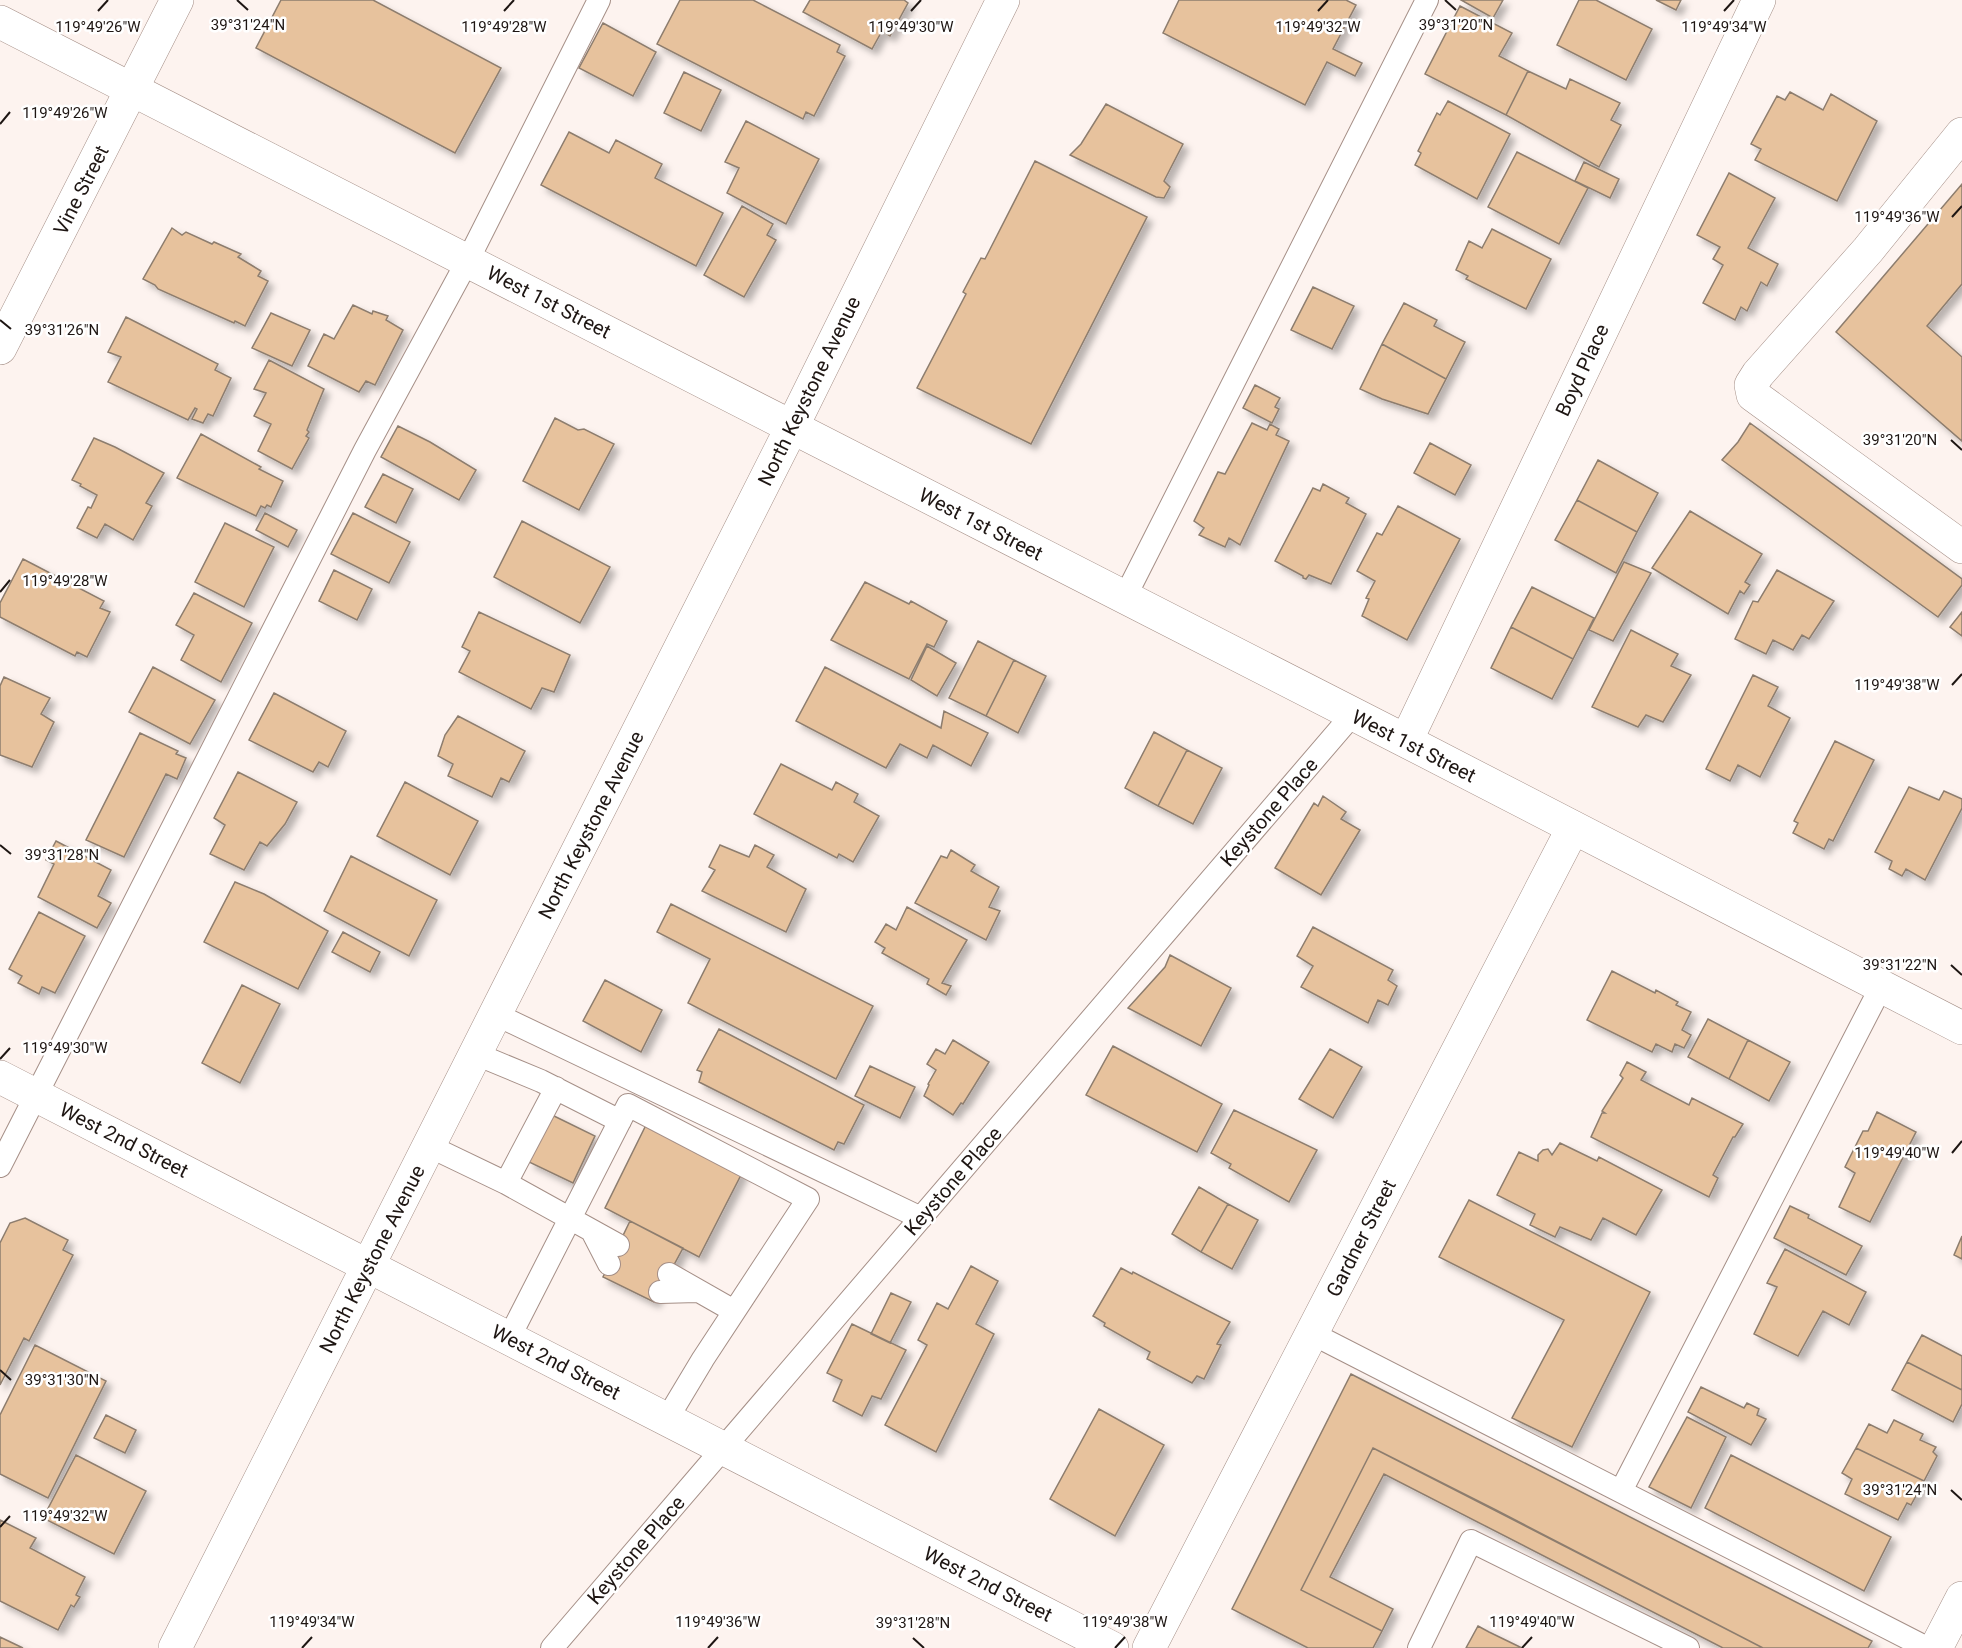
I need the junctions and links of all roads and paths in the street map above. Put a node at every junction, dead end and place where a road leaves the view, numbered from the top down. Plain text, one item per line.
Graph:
1 (177, 0) edge
2 (599, 0) edge
3 (1003, 0) edge
4 (1427, 0) edge
5 (1759, 0) edge
6 (0, 21) edge
7 (132, 89) junction
8 (1962, 134) edge
9 (468, 260) junction
10 (0, 348) edge
11 (792, 428) junction
12 (1962, 547) edge
13 (1125, 597) junction
14 (1353, 714) junction
15 (1406, 741) junction
16 (1573, 828) junction
17 (1881, 987) junction
18 (495, 1014) junction
19 (1962, 1028) edge
20 (476, 1054) junction
21 (0, 1077) edge
22 (556, 1088) junction
23 (35, 1095) junction
24 (620, 1121) junction
25 (429, 1146) junction
26 (0, 1166) edge
27 (506, 1184) junction
28 (921, 1218) junction
29 (570, 1219) junction
30 (614, 1255) dead end
31 (369, 1265) junction
32 (664, 1283) dead end
33 (734, 1311) junction
34 (1311, 1333) junction
35 (510, 1338) junction
36 (667, 1419) junction
37 (723, 1448) junction
38 (1621, 1491) junction
39 (1962, 1598) edge
40 (175, 1648) edge
41 (552, 1648) edge
42 (1112, 1648) edge
43 (1149, 1648) edge
44 (1419, 1648) edge
45 (1688, 1648) edge
46 (1927, 1648) edge
47 (1936, 1648) edge

1 - 7 street, Vine Street
2 - 9 lane
3 - 11 street, North Keystone Avenue
4 - 13 lane
5 - 15 street, Boyd Place
6 - 7 street, West 1st Street
7 - 9 street, West 1st Street
7 - 10 street, Vine Street
8 - 12 street
9 - 11 street, West 1st Street
9 - 23 lane
11 - 13 street, West 1st Street
11 - 18 street, North Keystone Avenue
13 - 14 street, West 1st Street
14 - 15 street, West 1st Street
14 - 28 lane, Keystone Place
15 - 16 street, West 1st Street
16 - 17 street, West 1st Street
16 - 34 street, Gardner Street
17 - 19 street, West 1st Street
17 - 38 lane
18 - 20 street, North Keystone Avenue
18 - 28 lane
20 - 22 lane
20 - 25 street, North Keystone Avenue
21 - 23 street, West 2nd Street
22 - 24 lane
22 - 27 lane
23 - 26 lane
23 - 31 street, West 2nd Street
24 - 29 lane
24 - 33 lane
25 - 27 lane
25 - 31 street, North Keystone Avenue
27 - 29 lane
28 - 37 lane, Keystone Place
29 - 30 lane
29 - 35 lane
31 - 35 street, West 2nd Street
31 - 40 street, North Keystone Avenue
32 - 33 lane
33 - 36 lane
34 - 38 lane
34 - 43 street, Gardner Street
35 - 36 street, West 2nd Street
36 - 37 street, West 2nd Street
37 - 41 lane, Keystone Place
37 - 42 street, West 2nd Street
38 - 46 lane
39 - 47 street
44 - 45 lane

